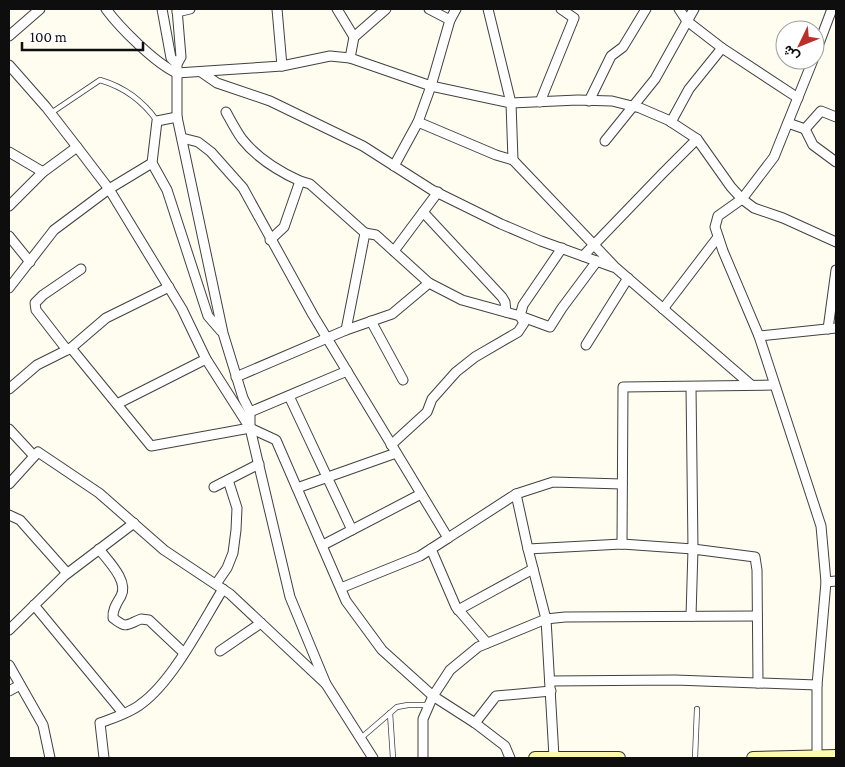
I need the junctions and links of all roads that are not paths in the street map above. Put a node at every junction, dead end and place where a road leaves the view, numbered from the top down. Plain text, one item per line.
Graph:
1 (40, 9) edge
2 (106, 9) edge
3 (162, 9) edge
4 (190, 9) edge
5 (277, 9) edge
6 (337, 9) edge
7 (386, 9) edge
8 (429, 9) edge
9 (456, 9) edge
10 (488, 9) edge
11 (561, 9) edge
12 (646, 9) edge
13 (679, 9) edge
14 (694, 9) edge
15 (832, 9) edge
16 (177, 10) edge
17 (450, 20) junction
18 (687, 21) junction
19 (825, 28) edge
20 (9, 36) edge
21 (354, 37) junction
22 (722, 48) junction
23 (350, 58) junction
24 (9, 64) edge
25 (282, 66) junction
26 (177, 68) junction
27 (809, 70) edge
28 (201, 72) junction
29 (431, 86) junction
30 (798, 98) junction
31 (589, 100) junction
32 (540, 102) junction
33 (511, 103) junction
34 (632, 106) junction
35 (226, 112) dead end
36 (51, 114) junction
37 (177, 117) junction
38 (836, 117) edge
39 (158, 121) junction
40 (418, 122) junction
41 (671, 122) junction
42 (788, 123) junction
43 (805, 129) junction
44 (182, 138) junction
45 (697, 139) junction
46 (605, 141) dead end
47 (77, 147) junction
48 (9, 152) edge
49 (513, 160) junction
50 (836, 162) edge
51 (152, 163) junction
52 (394, 166) junction
53 (43, 172) junction
54 (300, 181) junction
55 (109, 189) junction
56 (438, 192) junction
57 (742, 199) junction
58 (9, 206) edge
59 (424, 212) junction
60 (365, 233) junction
61 (9, 236) edge
62 (718, 237) junction
63 (270, 240) junction
64 (836, 242) edge
65 (594, 244) junction
66 (562, 248) junction
67 (394, 251) junction
68 (583, 256) junction
69 (597, 261) junction
70 (30, 262) junction
71 (616, 268) junction
72 (81, 269) dead end
73 (836, 270) edge
74 (628, 278) junction
75 (428, 283) junction
76 (835, 284) edge
77 (168, 287) junction
78 (9, 288) edge
79 (663, 309) junction
80 (506, 312) junction
81 (520, 316) junction
82 (371, 321) junction
83 (832, 328) edge
84 (346, 330) junction
85 (223, 333) junction
86 (759, 336) junction
87 (326, 338) junction
88 (586, 345) dead end
89 (69, 349) junction
90 (206, 359) junction
91 (347, 372) junction
92 (236, 377) junction
93 (403, 380) dead end
94 (750, 384) junction
95 (774, 385) junction
96 (691, 387) junction
97 (9, 389) edge
98 (289, 396) junction
99 (117, 404) junction
100 (250, 412) junction
101 (250, 428) junction
102 (9, 429) edge
103 (393, 449) junction
104 (34, 456) junction
105 (259, 464) junction
106 (327, 478) junction
107 (228, 480) junction
108 (9, 484) edge
109 (622, 484) junction
110 (214, 487) dead end
111 (298, 488) junction
112 (421, 494) junction
113 (516, 494) junction
114 (9, 515) edge
115 (134, 523) junction
116 (352, 530) junction
117 (448, 538) junction
118 (622, 544) junction
119 (323, 545) junction
120 (99, 549) junction
121 (431, 549) junction
122 (528, 549) junction
123 (693, 549) junction
124 (533, 569) junction
125 (67, 573) junction
126 (836, 581) edge
127 (826, 582) junction
128 (220, 587) junction
129 (341, 588) junction
130 (34, 605) junction
131 (458, 610) junction
132 (691, 616) junction
133 (757, 616) junction
134 (546, 619) junction
135 (260, 622) junction
136 (9, 630) edge
137 (487, 643) junction
138 (220, 651) dead end
139 (184, 654) junction
140 (9, 664) edge
141 (550, 680) junction
142 (758, 683) junction
143 (326, 684) junction
144 (20, 685) junction
145 (817, 685) junction
146 (551, 690) junction
147 (9, 691) edge
148 (431, 700) junction
149 (697, 709) dead end
150 (123, 713) junction
151 (390, 713) junction
152 (475, 723) junction
153 (361, 738) junction
154 (836, 756) edge
155 (817, 757) junction
156 (50, 758) edge
157 (104, 758) edge
158 (373, 758) edge
159 (393, 758) edge
160 (423, 758) edge
161 (510, 758) edge
162 (535, 758) edge
163 (554, 758) edge
164 (618, 758) edge
165 (695, 758) edge
166 (753, 758) edge

1 - 20 street
2 - 26 street
3 - 26 street
4 - 16 street
5 - 25 street
6 - 21 street
7 - 21 street
8 - 17 street
9 - 17 street
10 - 33 street
11 - 32 street
12 - 31 street
13 - 18 street
14 - 18 street
15 - 19 street
16 - 26 street
17 - 29 street
18 - 22 street
18 - 34 street
21 - 23 street
22 - 30 street
22 - 41 street
23 - 25 street
23 - 29 street
24 - 36 street
25 - 28 street
26 - 28 street
26 - 37 street
27 - 30 street
28 - 52 street
29 - 33 street
29 - 40 street
30 - 42 street
31 - 32 street
31 - 34 street
32 - 33 street
33 - 49 street
34 - 41 street
34 - 46 street
35 - 54 street
36 - 39 lane
36 - 47 street
37 - 39 street
37 - 44 street
38 - 43 street
39 - 51 street
40 - 49 street
40 - 52 street
41 - 45 street
42 - 43 street
42 - 57 street
43 - 50 street
44 - 63 street
44 - 85 street
45 - 57 street
45 - 65 street
47 - 53 street
47 - 55 street
48 - 53 street
49 - 65 street
51 - 55 street
51 - 85 street
52 - 56 street
53 - 58 street
54 - 60 street
54 - 63 street
55 - 70 street
55 - 77 street
56 - 59 street
56 - 66 street
57 - 62 street
57 - 64 street
59 - 67 street
59 - 80 street
60 - 67 street
60 - 84 street
61 - 70 street
62 - 79 street
62 - 86 street
63 - 87 street
65 - 68 street
65 - 71 street
66 - 68 street
66 - 81 street
67 - 75 street
68 - 69 street
69 - 71 street
69 - 81 street
70 - 78 street
71 - 74 street
72 - 89 street
73 - 76 street
74 - 79 street
74 - 88 street
75 - 80 street
75 - 82 street
76 - 83 street
77 - 89 street
77 - 90 street
79 - 94 street
80 - 81 street
81 - 103 street
82 - 84 street
82 - 93 street
83 - 86 street
84 - 87 street
85 - 92 street
86 - 95 street
87 - 91 street
87 - 92 street
89 - 97 street
89 - 99 street
90 - 99 street
90 - 101 street
91 - 98 street
91 - 103 street
92 - 100 street
94 - 95 street
94 - 96 street
95 - 127 street
96 - 109 street
96 - 123 street
98 - 100 street
98 - 106 street
99 - 101 street
100 - 101 street
101 - 105 street
101 - 111 street
102 - 104 street
103 - 106 street
103 - 112 street
104 - 108 street
104 - 115 street
105 - 107 street
105 - 143 street
106 - 111 street
106 - 116 street
107 - 110 street
107 - 128 street
109 - 113 street
109 - 118 street
111 - 119 street
112 - 116 street
112 - 117 street
113 - 117 street
113 - 122 street
114 - 125 street
115 - 120 street
115 - 128 street
116 - 119 street
117 - 121 street
118 - 122 street
118 - 123 street
119 - 129 street
120 - 125 street
120 - 139 street
121 - 129 street
121 - 131 street
122 - 124 street
123 - 132 street
123 - 133 street
124 - 131 street
124 - 134 street
125 - 130 street
126 - 127 street
127 - 145 street
128 - 135 street
128 - 139 street
129 - 148 street
130 - 136 street
130 - 150 street
131 - 137 street
132 - 133 street
132 - 134 street
133 - 142 street
134 - 137 street
134 - 141 street
135 - 138 street
135 - 143 street
137 - 148 street
139 - 150 street
140 - 144 street
141 - 142 street
141 - 146 street
142 - 145 street
143 - 153 street
144 - 147 street
144 - 156 street
145 - 155 street
146 - 152 street
146 - 163 street
148 - 151 lane
148 - 152 street
148 - 160 street
149 - 165 lane
150 - 157 street
151 - 153 lane
151 - 159 lane
152 - 161 street
153 - 158 street
154 - 155 main road
155 - 166 main road
162 - 163 main road
163 - 164 main road

